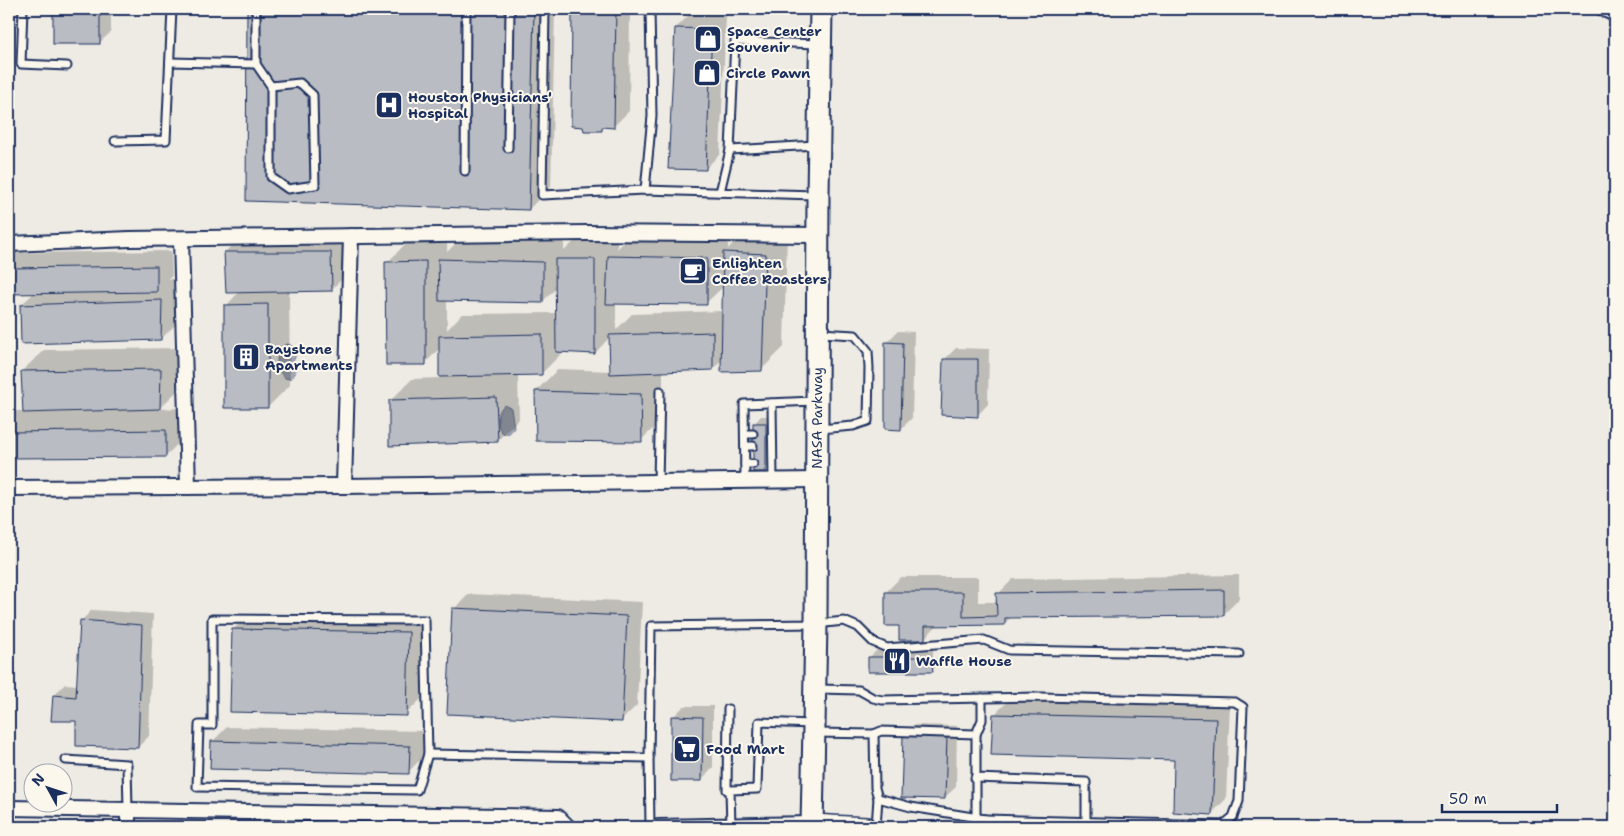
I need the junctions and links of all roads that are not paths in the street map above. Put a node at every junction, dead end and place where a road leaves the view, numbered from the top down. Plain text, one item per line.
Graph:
1 (23, 9) edge
2 (172, 9) edge
3 (256, 9) edge
4 (466, 9) edge
5 (510, 9) edge
6 (545, 9) edge
7 (650, 9) edge
8 (821, 9) edge
9 (1604, 9) edge
10 (1615, 14) edge
11 (820, 44) junction
12 (170, 62) junction
13 (256, 64) junction
14 (67, 66) dead end
15 (271, 86) junction
16 (115, 141) dead end
17 (818, 145) junction
18 (508, 148) dead end
19 (730, 150) junction
20 (465, 171) dead end
21 (645, 190) junction
22 (720, 192) junction
23 (818, 195) junction
24 (351, 236) junction
25 (818, 236) junction
26 (180, 239) junction
27 (9, 244) edge
28 (817, 333) junction
29 (660, 391) dead end
30 (817, 401) junction
31 (772, 403) junction
32 (817, 429) junction
33 (744, 434) junction
34 (753, 434) dead end
35 (817, 480) junction
36 (745, 481) junction
37 (773, 481) junction
38 (658, 482) junction
39 (344, 486) junction
40 (188, 487) junction
41 (9, 488) edge
42 (816, 624) junction
43 (1239, 654) dead end
44 (815, 689) junction
45 (982, 698) junction
46 (728, 709) dead end
47 (814, 728) junction
48 (874, 734) junction
49 (976, 734) junction
50 (428, 754) junction
51 (649, 758) junction
52 (66, 760) dead end
53 (975, 778) junction
54 (730, 790) junction
55 (878, 798) junction
56 (9, 808) edge
57 (128, 810) junction
58 (976, 818) junction
59 (985, 819) junction
60 (1086, 822) junction
61 (731, 826) junction
62 (812, 826) edge
63 (128, 827) edge
64 (568, 827) edge
65 (650, 827) edge
66 (658, 827) edge
67 (866, 827) edge
68 (876, 827) edge
69 (983, 827) edge

1 - 14 lane
2 - 12 lane
3 - 13 lane
4 - 20 lane
5 - 18 lane
6 - 21 lane
7 - 21 lane
8 - 11 main road, NASA Parkway
9 - 10 street
11 - 17 main road, NASA Parkway
11 - 19 lane
12 - 13 lane
12 - 16 lane
13 - 15 lane
15 - 15 lane
17 - 19 lane
17 - 23 main road, NASA Parkway
19 - 22 lane
21 - 22 lane
22 - 23 lane
23 - 25 main road, NASA Parkway
24 - 25 street
24 - 26 street
24 - 39 street
25 - 28 main road, NASA Parkway
26 - 27 street
26 - 40 street
28 - 30 main road, NASA Parkway
28 - 32 lane
29 - 38 lane
30 - 31 lane
30 - 32 main road, NASA Parkway
31 - 33 lane
31 - 37 lane
32 - 35 main road, NASA Parkway
33 - 34 lane
33 - 36 lane
35 - 37 street
35 - 42 main road, NASA Parkway
36 - 37 street
36 - 38 street
38 - 39 street
39 - 40 street
40 - 41 street
42 - 43 lane
42 - 44 main road, NASA Parkway
42 - 51 lane
44 - 45 lane
44 - 47 main road, NASA Parkway
45 - 49 lane
45 - 60 lane
46 - 54 lane
47 - 48 lane
47 - 54 lane
47 - 62 main road, NASA Parkway
48 - 49 lane
48 - 55 lane
49 - 53 lane
50 - 50 lane
50 - 51 lane
51 - 65 lane
52 - 57 lane
53 - 58 lane
53 - 60 lane
54 - 61 lane
55 - 58 lane
55 - 68 lane
56 - 57 street
57 - 63 street
57 - 64 street
58 - 59 lane
59 - 60 lane
59 - 69 lane
61 - 62 street
61 - 66 street
62 - 67 street

